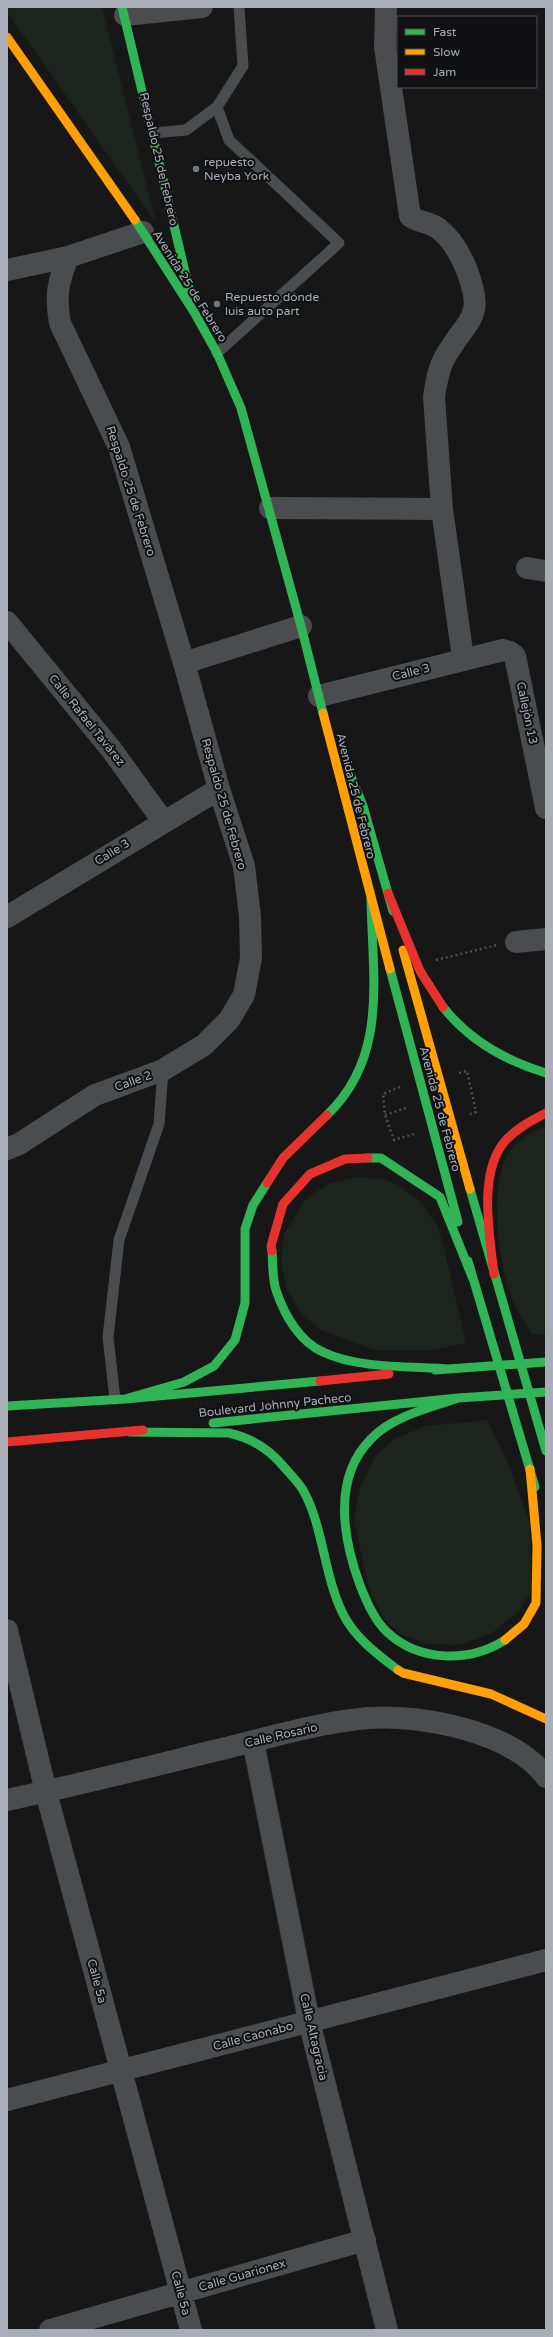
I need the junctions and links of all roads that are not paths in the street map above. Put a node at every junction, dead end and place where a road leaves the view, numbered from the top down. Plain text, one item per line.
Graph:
1 (202, 7) edge
2 (239, 7) edge
3 (386, 7) edge
4 (124, 11) edge
5 (7, 37) edge
6 (217, 108) junction
7 (153, 132) junction
8 (143, 232) junction
9 (68, 257) junction
10 (7, 270) edge
11 (194, 312) junction
12 (217, 353) junction
13 (270, 508) junction
14 (442, 509) junction
15 (7, 622) edge
16 (301, 626) junction
17 (503, 650) joint
18 (464, 658) junction
19 (184, 663) junction
20 (319, 696) junction
21 (219, 789) junction
22 (546, 808) edge
23 (163, 821) junction
24 (388, 893) junction
25 (370, 898) junction
26 (7, 917) edge
27 (546, 939) edge
28 (516, 942) road end
29 (244, 995) joint
30 (163, 1070) junction
31 (546, 1073) edge
32 (546, 1113) edge
33 (7, 1149) edge
34 (494, 1274) junction
35 (473, 1279) junction
36 (546, 1362) edge
37 (450, 1369) junction
38 (546, 1392) edge
39 (458, 1398) junction
40 (120, 1399) junction
41 (7, 1406) edge
42 (130, 1432) junction
43 (7, 1442) edge
44 (546, 1451) edge
45 (530, 1470) junction
46 (544, 1519) dead end
47 (7, 1630) edge
48 (546, 1719) edge
49 (253, 1741) junction
50 (546, 1777) edge
51 (46, 1792) junction
52 (7, 1800) edge
53 (546, 1960) edge
54 (309, 2021) junction
55 (120, 2070) junction
56 (7, 2100) edge
57 (365, 2240) junction
58 (181, 2292) junction
59 (62, 2328) edge
60 (191, 2330) edge
61 (387, 2330) edge

1 - 4 street
2 - 6 lane
3 - 14 street
4 - 7 main road, Respaldo 25 de Febrero
5 - 8 main road, Avenida 25 de Febrero
6 - 7 lane
6 - 12 lane
7 - 11 main road, Respaldo 25 de Febrero
8 - 9 street
8 - 11 main road, Avenida 25 de Febrero
9 - 10 street
9 - 19 street, Respaldo 25 de Febrero
11 - 12 main road, Avenida 25 de Febrero
12 - 13 main road, Avenida 25 de Febrero
13 - 14 street
13 - 16 main road, Avenida 25 de Febrero
14 - 18 street
15 - 23 street, Calle Rafael Tavárez
16 - 19 street
16 - 20 main road, Avenida 25 de Febrero
17 - 18 street, Calle 3
17 - 22 street, Callejón 13
18 - 20 street, Calle 3
19 - 21 street, Respaldo 25 de Febrero
20 - 24 main road, Avenida 25 de Febrero
20 - 25 main road, Avenida 25 de Febrero
21 - 23 street, Calle 3
21 - 29 street, Respaldo 25 de Febrero
23 - 26 street, Calle 3
24 - 31 main road
24 - 34 main road, Avenida 25 de Febrero
25 - 35 main road, Avenida 25 de Febrero
25 - 40 main road
27 - 28 street
29 - 30 street, Calle 2
30 - 33 street, Calle 2
30 - 40 lane
32 - 34 main road
34 - 44 main road, Avenida 25 de Febrero
35 - 37 main road
35 - 45 main road, Avenida 25 de Febrero
36 - 37 main road, Boulevard Johnny Pacheco
37 - 40 main road, Boulevard Johnny Pacheco
38 - 39 main road, Boulevard Johnny Pacheco
39 - 42 main road, Boulevard Johnny Pacheco
39 - 45 main road
40 - 41 main road, Boulevard Johnny Pacheco
42 - 43 main road, Boulevard Johnny Pacheco
42 - 48 main road
45 - 46 main road, Avenida 25 de Febrero
47 - 51 street, Calle 5a
49 - 50 street, Calle Rosario
49 - 51 street, Calle Rosario
49 - 54 street, Calle Altagracia
51 - 52 street, Calle Rosario
51 - 55 street, Calle 5a
53 - 54 street, Calle Caonabo
54 - 55 street, Calle Caonabo
54 - 57 street, Calle Altagracia
55 - 56 street, Calle Caonabo
55 - 58 street, Calle 5a
57 - 58 street, Calle Guarionex
57 - 61 street, Calle Altagracia
58 - 59 street, Calle Guarionex
58 - 60 street, Calle 5a

